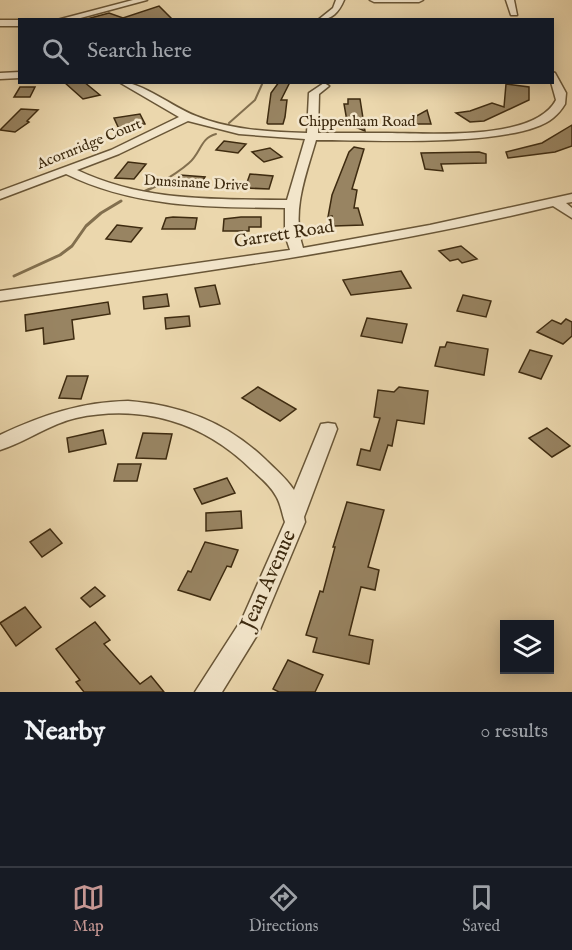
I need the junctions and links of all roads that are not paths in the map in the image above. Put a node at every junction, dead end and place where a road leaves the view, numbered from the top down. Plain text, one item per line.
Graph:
1 (143, 0) edge
2 (340, 0) edge
3 (374, 0) edge
4 (419, 0) edge
5 (510, 0) edge
6 (514, 13) dead end
7 (69, 18) edge
8 (325, 18) edge
9 (0, 23) edge
10 (18, 23) edge
11 (18, 75) edge
12 (0, 77) edge
13 (554, 80) edge
14 (128, 84) edge
15 (324, 86) dead end
16 (187, 117) junction
17 (312, 136) junction
18 (67, 170) junction
19 (0, 195) edge
20 (572, 198) edge
21 (556, 202) junction
22 (292, 204) junction
23 (572, 214) edge
24 (298, 254) junction
25 (0, 296) edge
26 (328, 429) dead end
27 (0, 442) edge
28 (293, 517) junction
29 (208, 692) edge

1 - 7 street
2 - 8 street
3 - 4 street
5 - 6 street
9 - 10 street
11 - 12 street
13 - 17 street, Chippenham Road
14 - 16 street, Chippenham Road
15 - 17 street
16 - 17 street, Chippenham Road
16 - 18 street, Acornridge Court
17 - 22 street
18 - 19 street, Acornridge Court
18 - 22 street, Dunsinane Drive
20 - 21 street, Garrett Road
21 - 23 street
21 - 24 street, Garrett Road
22 - 24 street
24 - 25 street, Garrett Road
26 - 28 street
27 - 28 street, Jean Avenue
28 - 29 street, Jean Avenue

